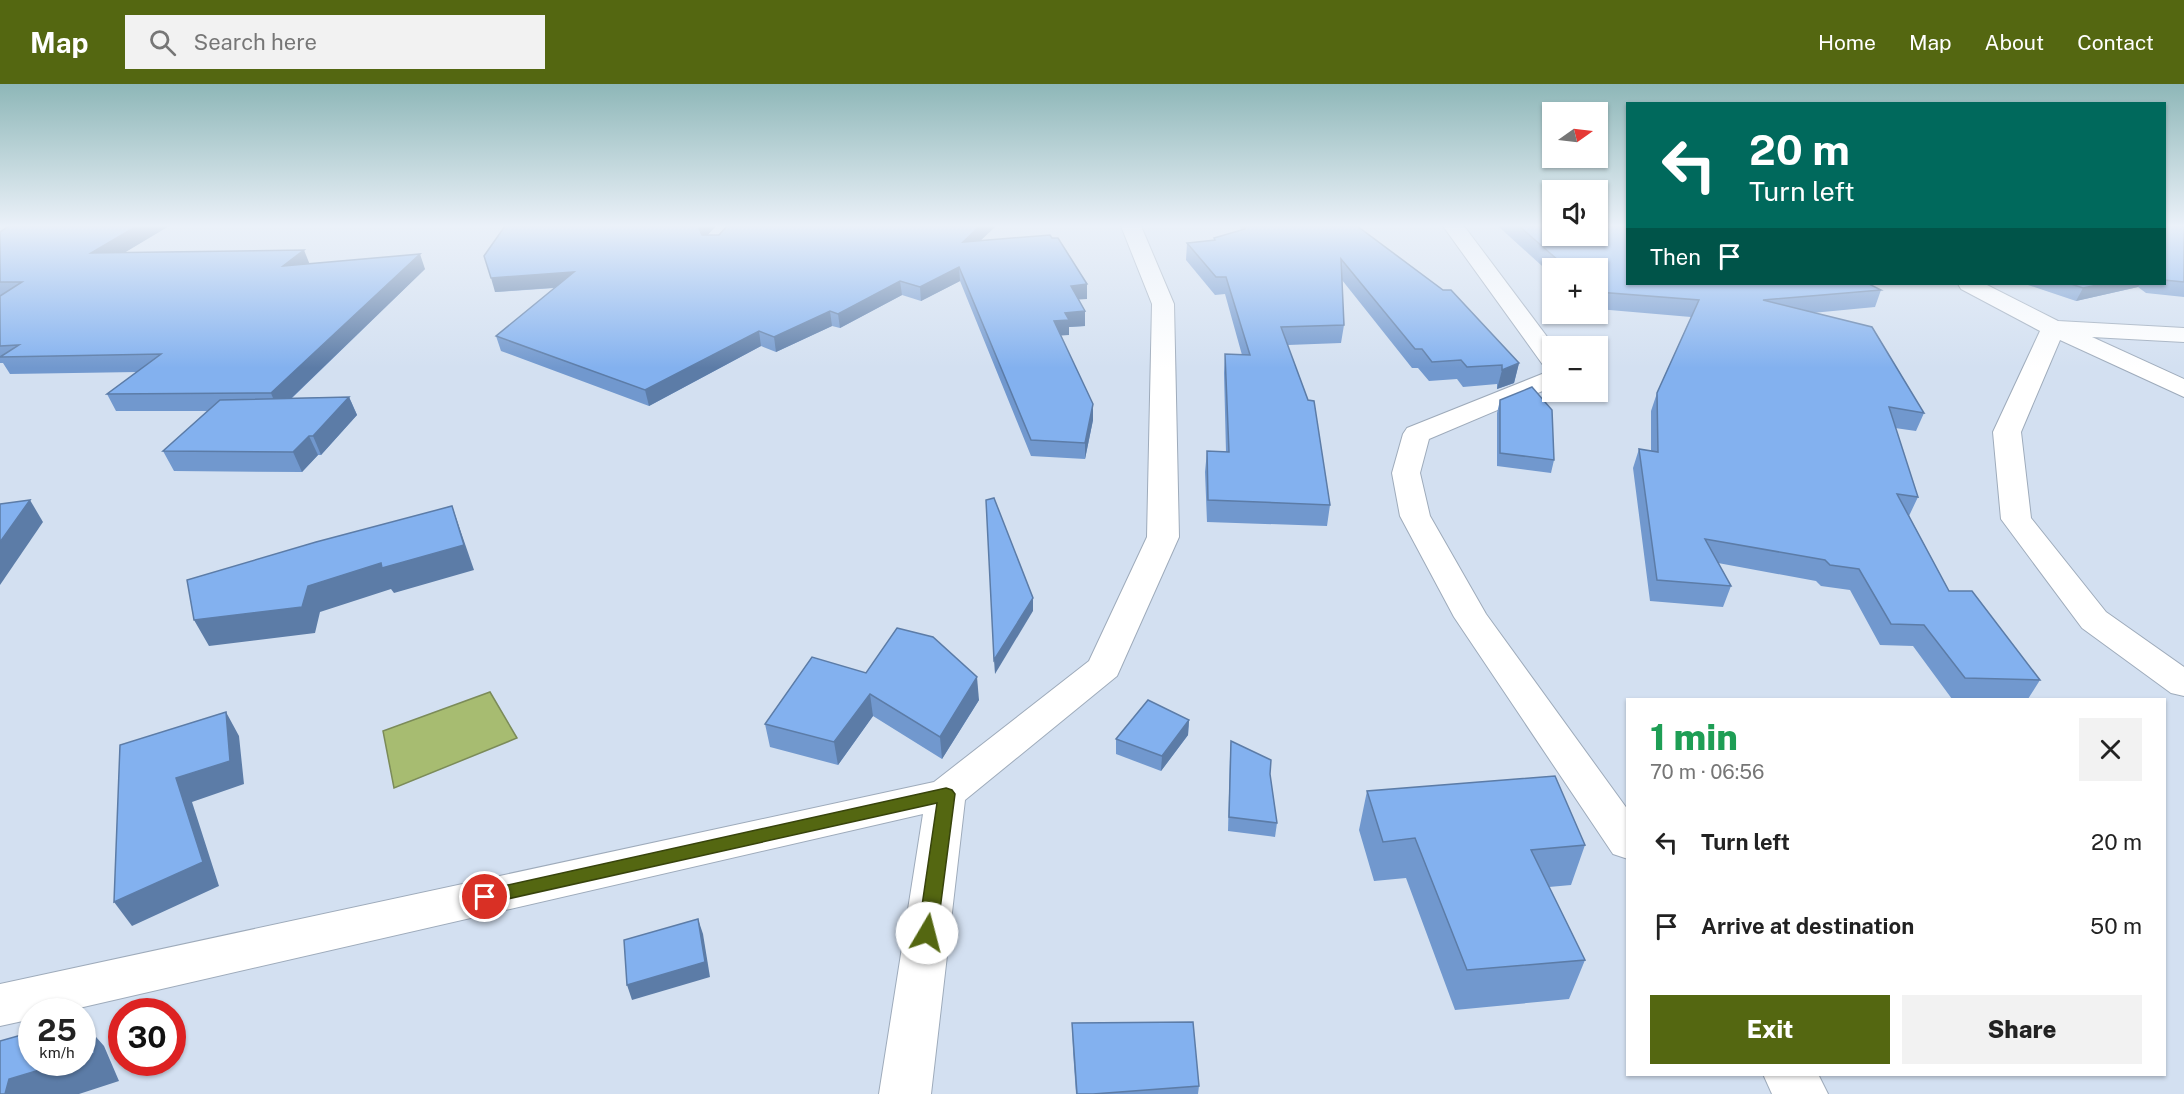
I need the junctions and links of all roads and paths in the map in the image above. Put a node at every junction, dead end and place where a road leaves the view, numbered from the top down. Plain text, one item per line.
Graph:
1 (1150, 273) edge
2 (1488, 273) edge
3 (1971, 285) edge
4 (2053, 328) junction
5 (2184, 336) edge
6 (1542, 346) edge
7 (1542, 382) edge
8 (2184, 389) edge
9 (2184, 684) edge
10 (946, 794) junction
11 (1626, 840) edge
12 (0, 1005) edge
13 (1789, 1076) edge
14 (905, 1094) edge
15 (1802, 1094) edge

1 - 10 street
2 - 6 street
3 - 4 street
4 - 5 street
4 - 8 street
4 - 9 street
7 - 11 street
10 - 12 street
10 - 14 street
13 - 15 street

